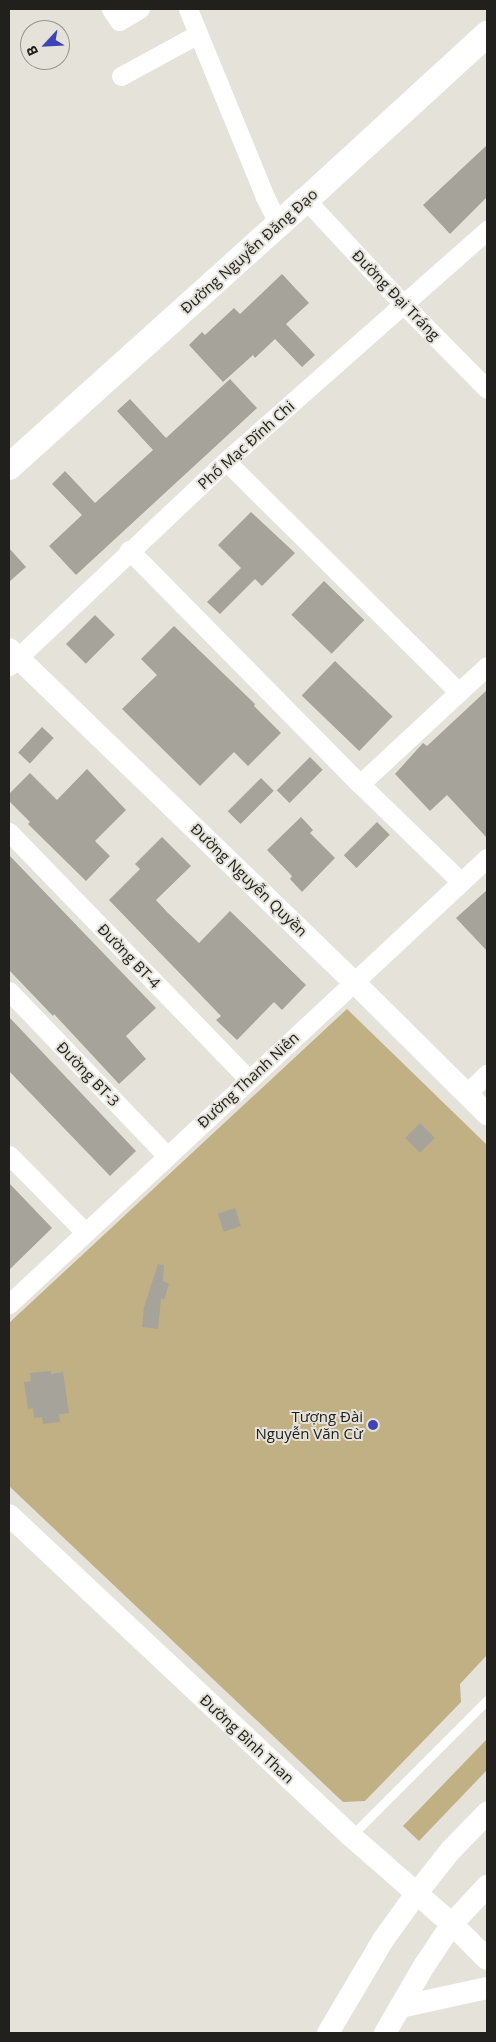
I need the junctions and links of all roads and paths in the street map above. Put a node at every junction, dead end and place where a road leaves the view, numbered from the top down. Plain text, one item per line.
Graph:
1 (111, 9) edge
2 (140, 9) edge
3 (188, 9) edge
4 (198, 34) junction
5 (487, 34) edge
6 (121, 76) dead end
7 (306, 200) junction
8 (279, 225) junction
9 (487, 230) edge
10 (404, 305) junction
11 (487, 389) edge
12 (226, 461) junction
13 (9, 468) edge
14 (129, 550) junction
15 (12, 657) edge
16 (487, 666) edge
17 (460, 692) junction
18 (360, 784) junction
19 (9, 832) edge
20 (487, 858) edge
21 (461, 882) junction
22 (353, 981) junction
23 (9, 991) edge
24 (487, 1074) edge
25 (249, 1080) junction
26 (467, 1093) junction
27 (487, 1114) edge
28 (9, 1154) edge
29 (167, 1156) junction
30 (85, 1232) junction
31 (9, 1304) edge
32 (9, 1516) edge
33 (487, 1700) edge
34 (487, 1813) edge
35 (351, 1836) junction
36 (487, 1886) edge
37 (416, 1894) junction
38 (452, 1924) junction
39 (487, 1959) edge
40 (487, 1988) edge
41 (400, 2007) junction
42 (328, 2033) edge
43 (385, 2033) edge

1 - 2 street
3 - 4 street
4 - 6 street
4 - 8 street
5 - 7 main road, Đường Nguyễn Đăng Đạo
7 - 8 main road, Đường Nguyễn Đăng Đạo
7 - 10 street, Đường Đại Tráng
8 - 13 main road, Đường Nguyễn Đăng Đạo
9 - 10 street, Phố Mạc Đĩnh Chi
10 - 11 street, Đường Đại Tráng
10 - 12 street, Phố Mạc Đĩnh Chi
12 - 14 street, Phố Mạc Đĩnh Chi
12 - 17 street
14 - 15 street, Phố Mạc Đĩnh Chi
14 - 18 street
15 - 22 street, Đường Nguyễn Quyền
16 - 17 street
17 - 18 street
18 - 21 street
19 - 25 street, Đường BT-4
20 - 21 street, Đường Thanh Niên
21 - 22 street, Đường Thanh Niên
22 - 25 street, Đường Thanh Niên
22 - 26 street, Đường Nguyễn Quyền
23 - 29 street, Đường BT-3
24 - 26 street
25 - 29 street, Đường Thanh Niên
26 - 27 street, Đường Nguyễn Quyền
28 - 30 street
29 - 30 street, Đường Thanh Niên
30 - 31 street, Đường Thanh Niên
32 - 35 street, Đường Bình Than
33 - 35 lane
34 - 37 street
35 - 37 street, Đường Bình Than
36 - 38 street
37 - 38 street, Đường Bình Than
37 - 42 street
38 - 39 street, Đường Bình Than
38 - 41 street
40 - 41 street
41 - 43 street

